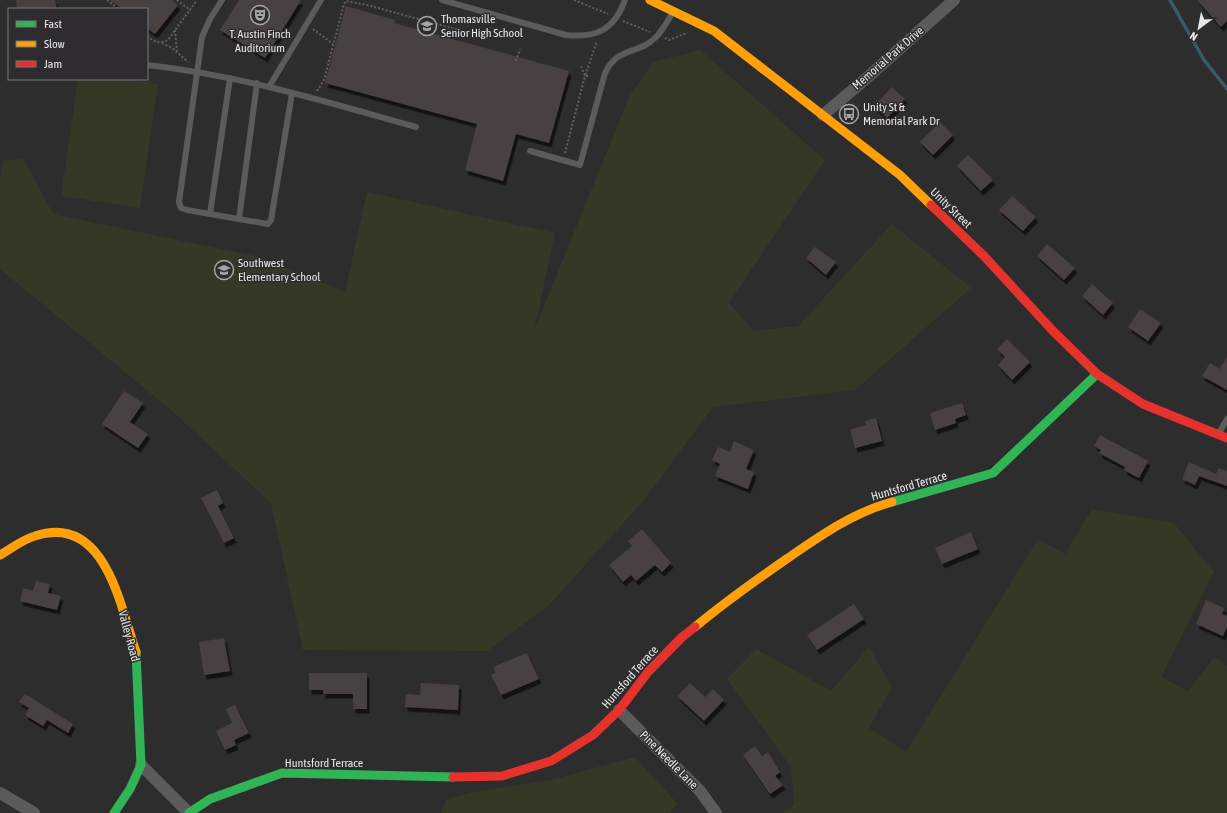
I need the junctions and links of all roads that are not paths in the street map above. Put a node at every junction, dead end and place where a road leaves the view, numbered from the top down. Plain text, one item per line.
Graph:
1 (222, 0) edge
2 (321, 0) edge
3 (442, 0) edge
4 (625, 0) edge
5 (650, 0) edge
6 (954, 0) edge
7 (674, 10) junction
8 (148, 65) edge
9 (197, 71) junction
10 (230, 78) junction
11 (257, 83) junction
12 (269, 87) junction
13 (292, 92) junction
14 (822, 115) junction
15 (416, 127) dead end
16 (530, 151) dead end
17 (210, 214) junction
18 (240, 219) junction
19 (1096, 374) junction
20 (1227, 419) edge
21 (1223, 436) edge
22 (0, 555) edge
23 (619, 710) junction
24 (141, 765) junction
25 (0, 793) edge
26 (34, 813) edge
27 (114, 813) edge
28 (189, 813) edge
29 (716, 813) edge

1 - 9 lane
2 - 12 lane
3 - 4 lane
5 - 7 street, Unity Street
6 - 14 street, Memorial Park Drive
7 - 14 street, Unity Street
7 - 16 lane
8 - 9 lane
9 - 10 lane
9 - 17 lane
10 - 11 lane
10 - 17 lane
11 - 12 lane
11 - 18 lane
12 - 13 lane
13 - 15 lane
13 - 18 lane
14 - 19 street, Unity Street
17 - 18 lane
19 - 21 street, Unity Street
19 - 23 street, Huntsford Terrace
20 - 21 lane
22 - 24 street, Valley Road
23 - 28 street, Huntsford Terrace
23 - 29 street, Pine Needle Lane
24 - 27 street
24 - 28 street
25 - 26 street

